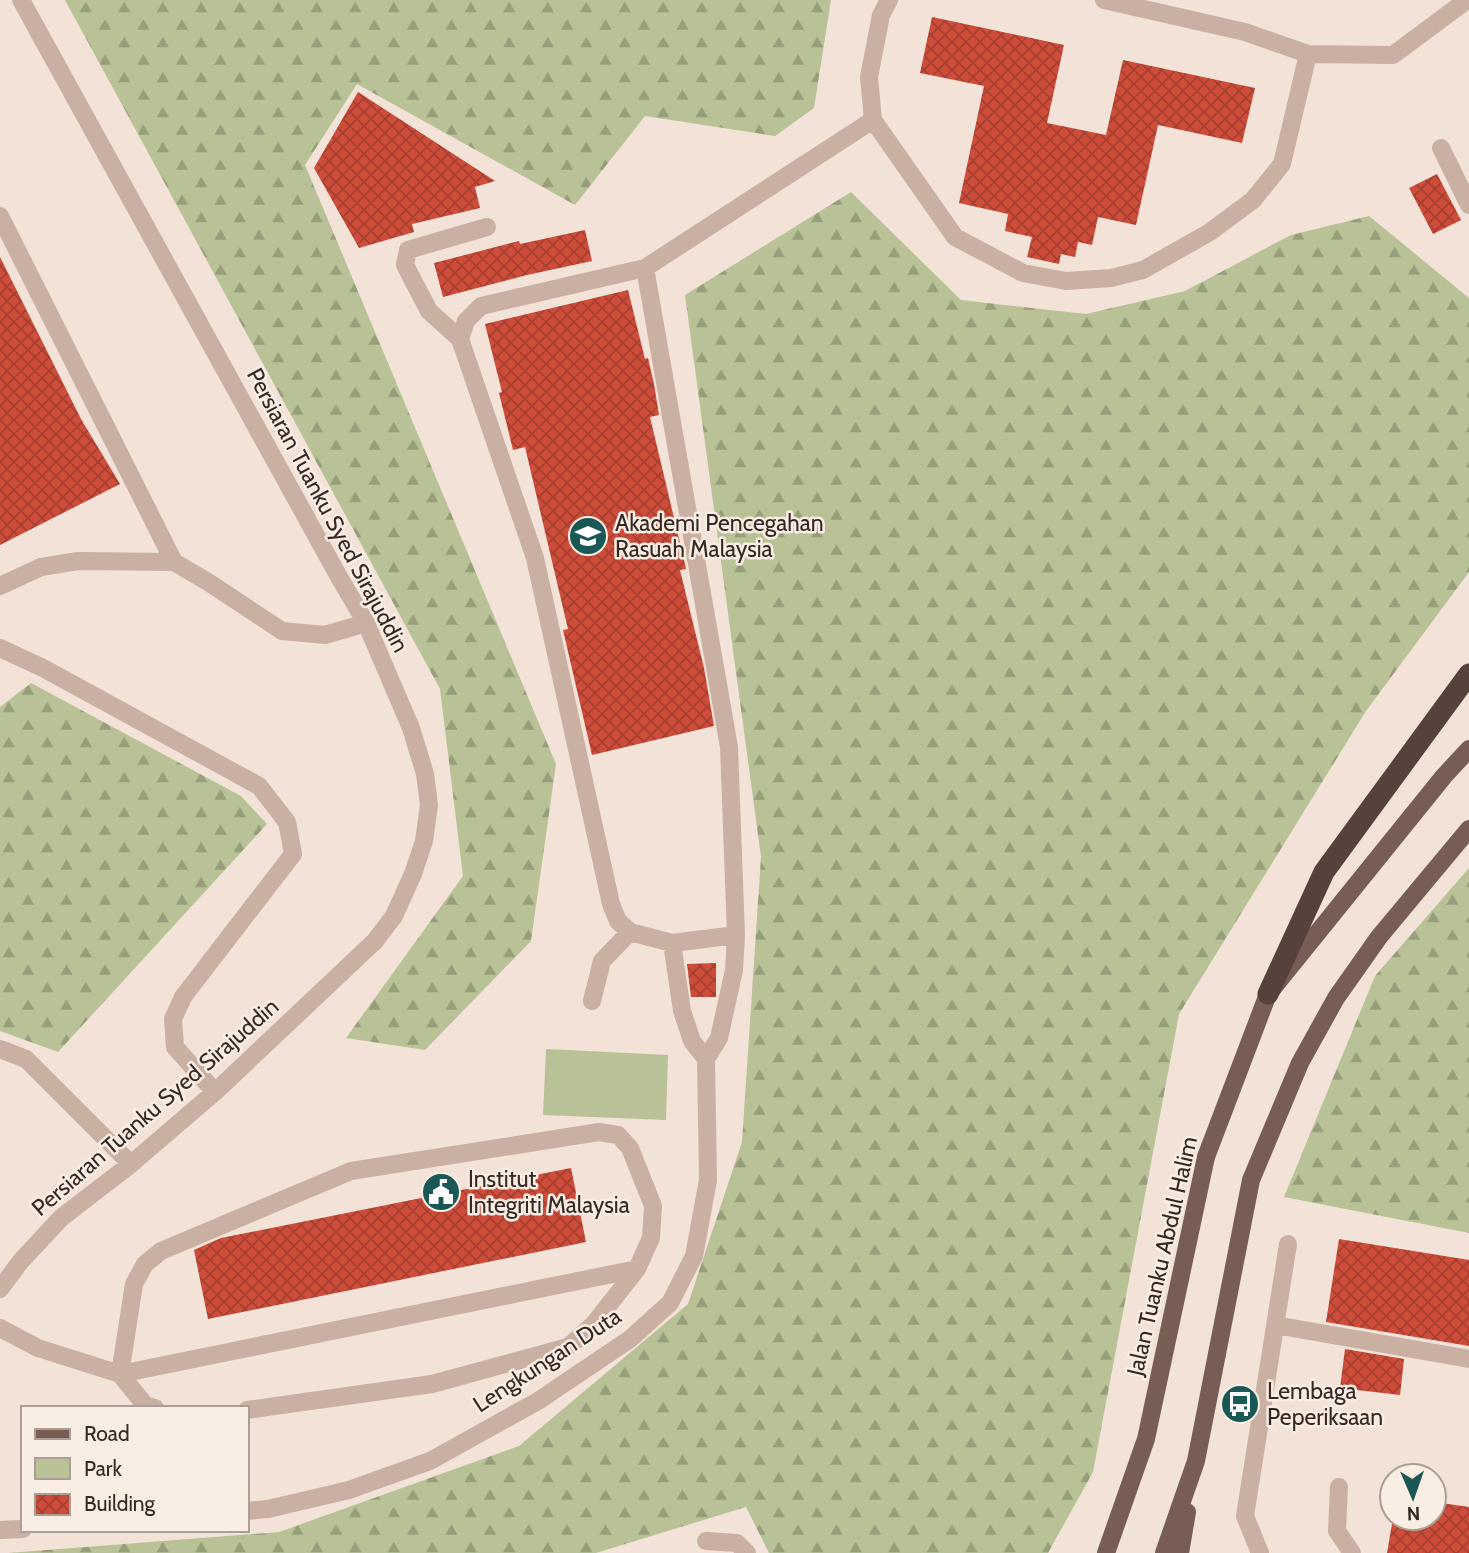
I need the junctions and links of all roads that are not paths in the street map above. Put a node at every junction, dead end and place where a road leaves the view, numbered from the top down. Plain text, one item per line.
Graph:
1 (21, 0) edge
2 (889, 0) edge
3 (1104, 0) edge
4 (1467, 0) edge
5 (1308, 54) junction
6 (873, 120) junction
7 (1441, 148) dead end
8 (1469, 205) edge
9 (0, 216) edge
10 (487, 227) dead end
11 (645, 268) junction
12 (460, 339) junction
13 (174, 562) junction
14 (0, 586) edge
15 (366, 623) junction
16 (0, 648) edge
17 (1469, 674) edge
18 (1469, 749) edge
19 (1469, 828) edge
20 (630, 932) junction
21 (736, 935) junction
22 (672, 943) junction
23 (1268, 994) junction
24 (592, 1001) dead end
25 (0, 1049) edge
26 (706, 1059) junction
27 (215, 1092) junction
28 (131, 1164) junction
29 (1287, 1244) dead end
30 (638, 1269) junction
31 (0, 1289) edge
32 (1275, 1325) junction
33 (0, 1328) edge
34 (1469, 1359) edge
35 (120, 1374) junction
36 (148, 1406) edge
37 (248, 1410) edge
38 (1196, 1461) junction
39 (1339, 1487) dead end
40 (248, 1511) edge
41 (21, 1529) edge
42 (0, 1530) edge
43 (706, 1541) dead end
44 (747, 1553) edge
45 (1106, 1553) edge
46 (1164, 1553) edge
47 (1180, 1553) edge
48 (1261, 1553) edge
49 (1352, 1553) edge

1 - 15 street, Persiaran Tuanku Syed Sirajuddin
2 - 6 street
3 - 5 street
4 - 5 street
5 - 6 street
6 - 11 street
7 - 8 street
9 - 13 street
10 - 12 street
11 - 12 street
11 - 21 street
12 - 20 street
13 - 14 street
13 - 15 street
15 - 27 street, Persiaran Tuanku Syed Sirajuddin
16 - 27 street
17 - 23 highway
18 - 23 main road, Jalan Tuanku Abdul Halim
19 - 38 main road
20 - 22 street
20 - 24 street
21 - 22 street
21 - 26 street
22 - 26 street
23 - 45 main road, Jalan Tuanku Abdul Halim
25 - 28 street
26 - 40 street, Lengkungan Duta
27 - 28 street, Persiaran Tuanku Syed Sirajuddin
28 - 31 street, Persiaran Tuanku Syed Sirajuddin
29 - 32 street
30 - 35 street
30 - 35 street
30 - 37 street
32 - 34 street
32 - 48 street
33 - 35 street
35 - 36 street
38 - 46 main road
38 - 47 main road
39 - 49 street
41 - 42 street
43 - 44 street

